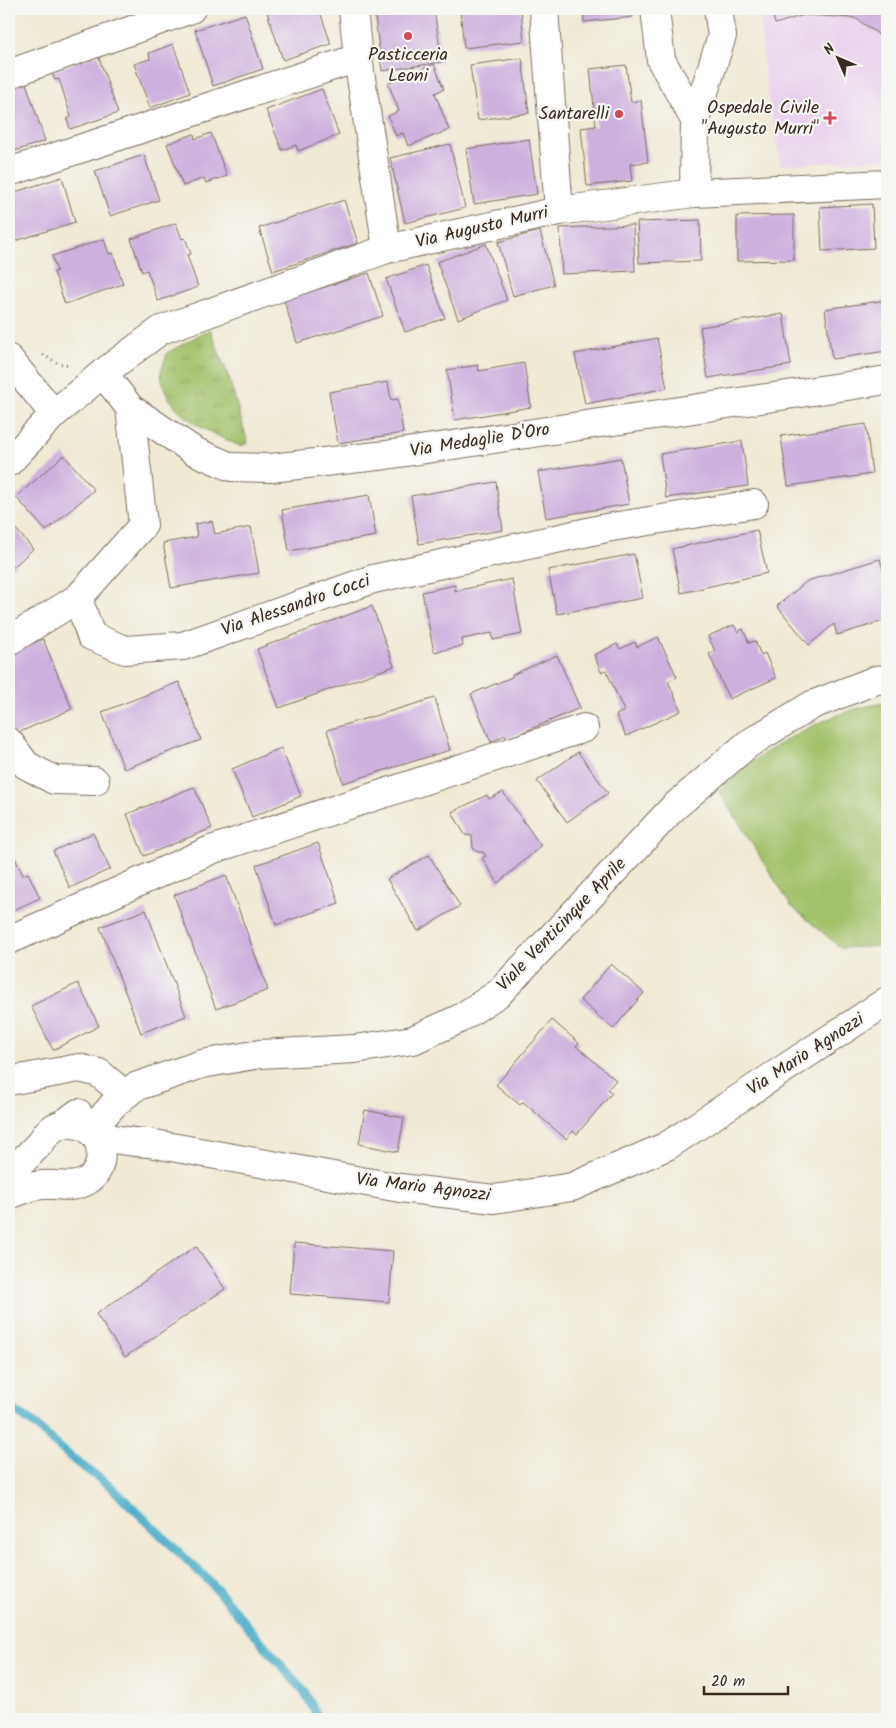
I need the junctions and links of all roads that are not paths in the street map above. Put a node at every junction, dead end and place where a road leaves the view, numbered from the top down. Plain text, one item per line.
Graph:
1 (191, 9) edge
2 (353, 9) edge
3 (544, 9) edge
4 (656, 9) edge
5 (718, 9) edge
6 (358, 58) junction
7 (9, 74) edge
8 (695, 120) junction
9 (9, 172) edge
10 (887, 184) edge
11 (694, 194) junction
12 (559, 210) junction
13 (387, 249) junction
14 (9, 359) edge
15 (103, 373) junction
16 (887, 380) edge
17 (130, 408) junction
18 (54, 414) junction
19 (9, 462) edge
20 (754, 504) dead end
21 (78, 598) junction
22 (9, 641) edge
23 (887, 679) edge
24 (584, 728) dead end
25 (9, 742) edge
26 (95, 781) dead end
27 (9, 940) edge
28 (887, 1001) edge
29 (9, 1081) edge
30 (126, 1088) junction
31 (65, 1124) junction
32 (93, 1133) junction
33 (41, 1142) junction
34 (149, 1143) junction
35 (96, 1171) junction
36 (9, 1175) edge
37 (60, 1185) junction
38 (9, 1195) edge

1 - 7 street
2 - 6 street
3 - 12 street
4 - 8 street
5 - 8 street
6 - 9 street
6 - 13 street
8 - 11 street
10 - 11 street, Via Augusto Murri
11 - 12 street, Via Augusto Murri
12 - 13 street, Via Augusto Murri
13 - 15 street, Via Augusto Murri
14 - 18 street
15 - 17 street, Via Medaglie D'Oro
15 - 18 street, Via Augusto Murri
16 - 17 street, Via Medaglie D'Oro
17 - 21 street
18 - 19 street, Via Augusto Murri
20 - 21 street, Via Alessandro Cocci
21 - 22 street
23 - 30 street, Viale Venticinque Aprile
24 - 27 street
25 - 26 street
28 - 34 street, Via Mario Agnozzi
29 - 30 street
30 - 31 street, Viale Venticinque Aprile
30 - 32 street, Viale Venticinque Aprile
31 - 32 street
31 - 33 street, Viale Venticinque Aprile
32 - 34 street, Via Mario Agnozzi
32 - 35 street
33 - 36 street, Viale Venticinque Aprile
33 - 37 street
34 - 35 street, Via Mario Agnozzi
35 - 37 street
37 - 38 street

